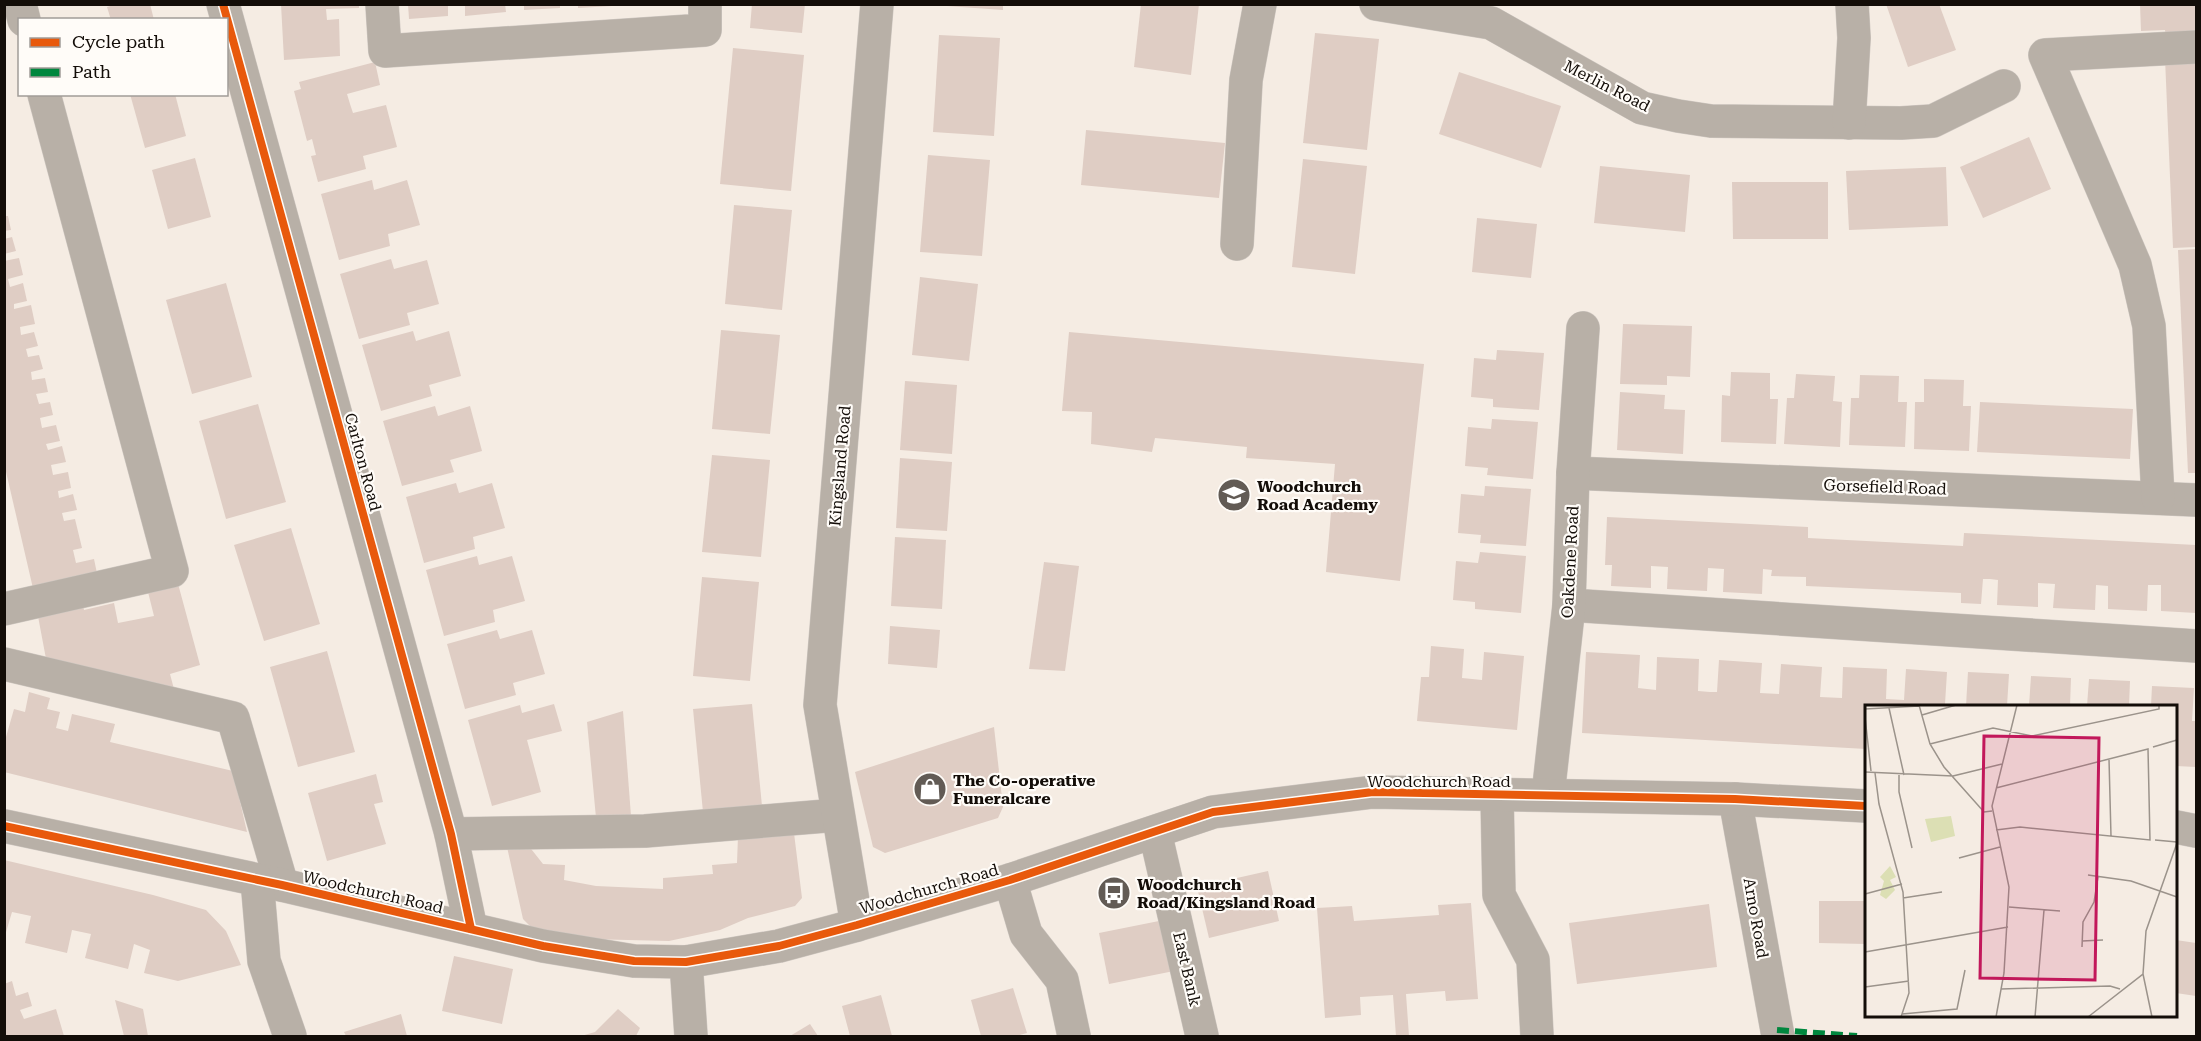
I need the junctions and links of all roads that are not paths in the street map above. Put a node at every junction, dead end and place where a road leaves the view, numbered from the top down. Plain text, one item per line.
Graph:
1 (382, 4) edge
2 (705, 4) edge
3 (878, 4) edge
4 (1260, 4) edge
5 (1376, 4) edge
6 (1852, 4) edge
7 (228, 22) edge
8 (2196, 47) edge
9 (2004, 87) dead end
10 (45, 96) edge
11 (1849, 123) junction
12 (1237, 244) dead end
13 (1583, 328) dead end
14 (1574, 473) junction
15 (2158, 498) junction
16 (2196, 500) edge
17 (1569, 605) junction
18 (4, 609) edge
19 (2196, 646) edge
20 (4, 664) edge
21 (1497, 794) junction
22 (1548, 795) junction
23 (1735, 799) junction
24 (1865, 806) edge
25 (838, 815) junction
26 (4, 826) edge
27 (2177, 827) edge
28 (2196, 831) edge
29 (1155, 832) junction
30 (451, 834) junction
31 (1010, 880) junction
32 (270, 882) junction
33 (856, 925) junction
34 (471, 929) junction
35 (686, 962) junction
36 (290, 1036) edge
37 (691, 1036) edge
38 (1074, 1036) edge
39 (1202, 1036) edge
40 (1537, 1036) edge
41 (1778, 1036) edge

1 - 2 street
3 - 25 street, Kingsland Road
4 - 12 street
5 - 11 street, Merlin Road
6 - 11 street
7 - 30 street, Carlton Road
8 - 15 street
9 - 11 street, Merlin Road
10 - 18 street
13 - 14 street, Oakdene Road
14 - 15 street, Gorsefield Road
14 - 17 street, Oakdene Road
15 - 16 street, Gorsefield Road
17 - 19 street
17 - 22 street, Oakdene Road
20 - 32 street
21 - 22 street, Woodchurch Road
21 - 29 street, Woodchurch Road
21 - 40 street
22 - 23 street, Woodchurch Road
23 - 24 street, Woodchurch Road
23 - 41 street, Arno Road
25 - 30 street
25 - 33 street, Kingsland Road
26 - 32 street, Woodchurch Road
27 - 28 street
29 - 31 street, Woodchurch Road
29 - 39 street, East Bank
30 - 34 street, Carlton Road
31 - 33 street, Woodchurch Road
31 - 38 street
32 - 34 street, Woodchurch Road
32 - 36 street
33 - 35 street, Woodchurch Road
34 - 35 street, Woodchurch Road
35 - 37 street

